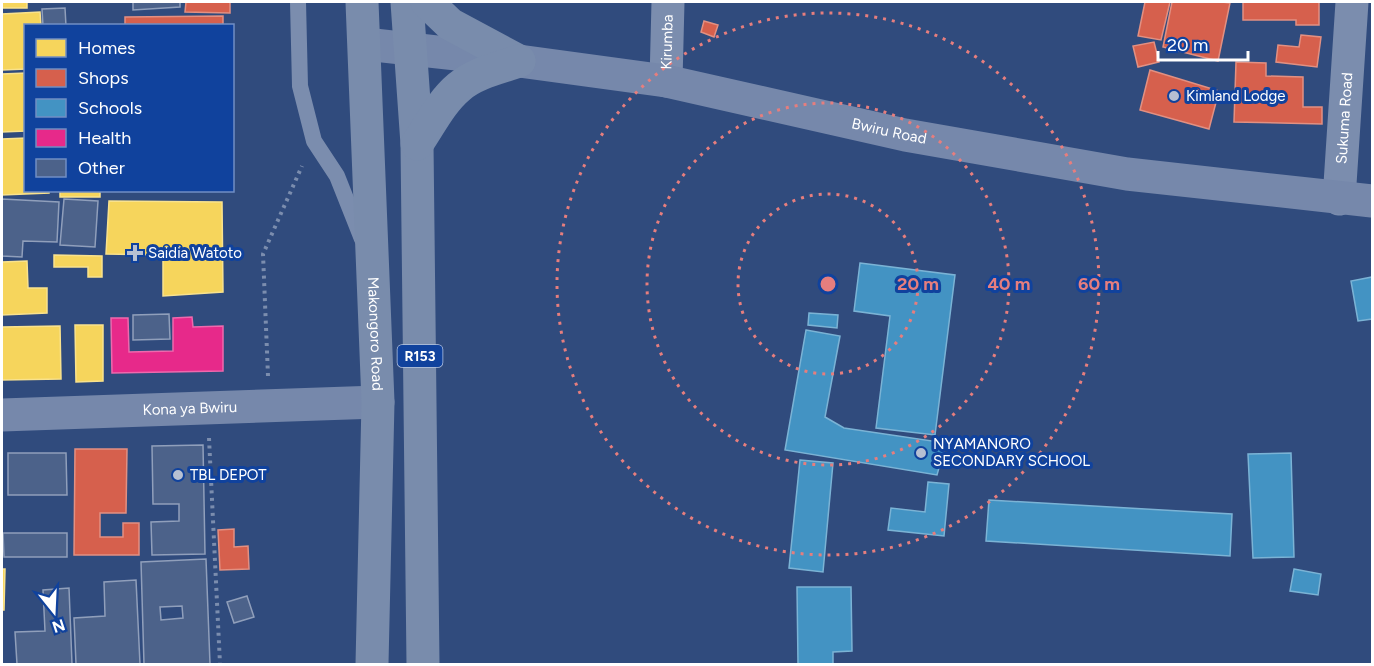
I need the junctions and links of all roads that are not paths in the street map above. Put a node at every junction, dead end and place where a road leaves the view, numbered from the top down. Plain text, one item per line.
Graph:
1 (298, 2) edge
2 (362, 2) edge
3 (407, 2) edge
4 (427, 2) edge
5 (668, 2) edge
6 (1352, 2) edge
7 (365, 44) junction
8 (411, 49) junction
9 (519, 61) junction
10 (666, 81) junction
11 (417, 144) junction
12 (1339, 199) junction
13 (1372, 201) edge
14 (373, 269) junction
15 (378, 402) junction
16 (2, 415) edge
17 (372, 664) edge
18 (423, 664) edge

1 - 14 lane
2 - 7 main road, Makongoro Road / R153
3 - 8 main road, R153
4 - 9 main road
5 - 10 street, Kirumba
6 - 12 street, Sukuma Road
7 - 8 main road, Bwiru Road
7 - 14 main road, Makongoro Road / R153
8 - 9 main road, Bwiru Road
8 - 11 main road, R153
9 - 10 main road, Bwiru Road
9 - 11 main road
10 - 12 main road, Bwiru Road
11 - 18 main road, R153
12 - 13 main road, Bwiru Road
14 - 15 main road, Makongoro Road / R153
15 - 16 main road, Kona ya Bwiru
15 - 17 main road, Makongoro Road / R153

